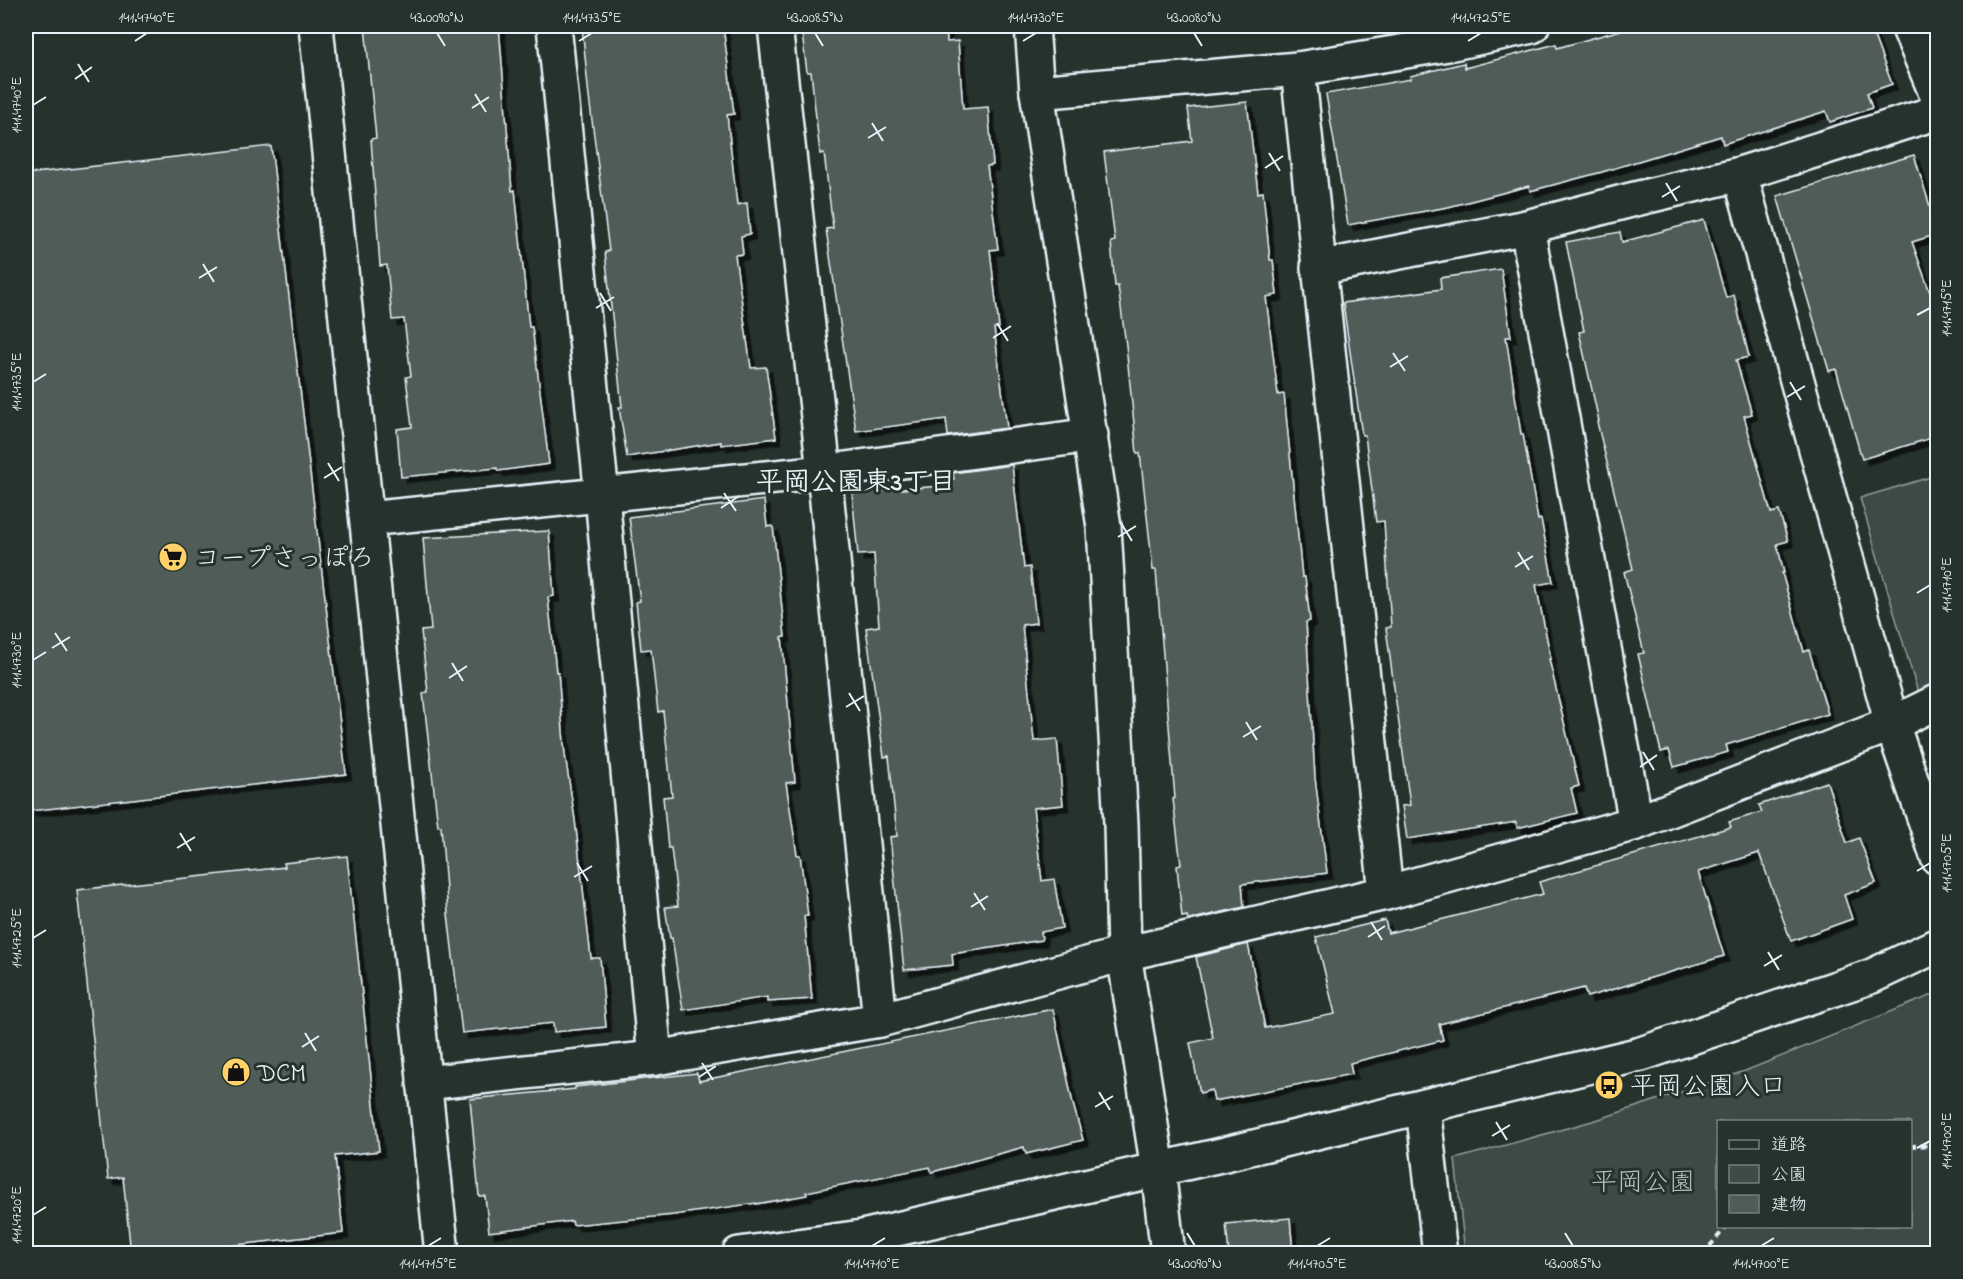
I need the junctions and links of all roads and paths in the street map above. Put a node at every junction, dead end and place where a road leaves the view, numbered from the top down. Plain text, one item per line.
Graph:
1 (316, 26) edge
2 (554, 26) edge
3 (775, 26) edge
4 (1032, 26) edge
5 (1532, 26) edge
6 (1908, 26) edge
7 (1298, 69) junction
8 (1037, 92) junction
9 (1938, 98) edge
10 (1938, 112) edge
11 (1740, 174) junction
12 (1527, 227) junction
13 (1318, 268) junction
14 (1091, 435) junction
15 (824, 472) junction
16 (602, 496) junction
17 (367, 519) junction
18 (1938, 701) edge
19 (1892, 724) junction
20 (1636, 823) junction
21 (1938, 858) edge
22 (1386, 893) junction
23 (1938, 945) edge
24 (1125, 954) junction
25 (880, 1020) junction
26 (655, 1058) junction
27 (424, 1083) junction
28 (1422, 1108) junction
29 (1938, 1145) edge
30 (1912, 1146) edge
31 (1158, 1169) junction
32 (1725, 1228) edge
33 (442, 1254) edge
34 (739, 1254) edge
35 (1168, 1254) edge
36 (1440, 1254) edge
37 (1703, 1254) edge

1 - 17 street
2 - 16 street
3 - 15 street
4 - 8 street
5 - 7 street
6 - 9 street
7 - 8 street
7 - 13 street
8 - 14 street
10 - 11 street
11 - 12 street
11 - 19 street
12 - 13 street
12 - 20 street
13 - 22 street
14 - 15 street
14 - 24 street
15 - 16 street
15 - 25 street
16 - 17 street
16 - 26 street
17 - 27 street
18 - 19 street
19 - 20 street
19 - 21 street
20 - 22 street
22 - 24 street
23 - 28 street
24 - 25 street
24 - 31 street
25 - 26 street
26 - 27 street
27 - 33 street
28 - 31 street
28 - 36 street
29 - 30 path
31 - 34 street
31 - 35 street
32 - 37 path

